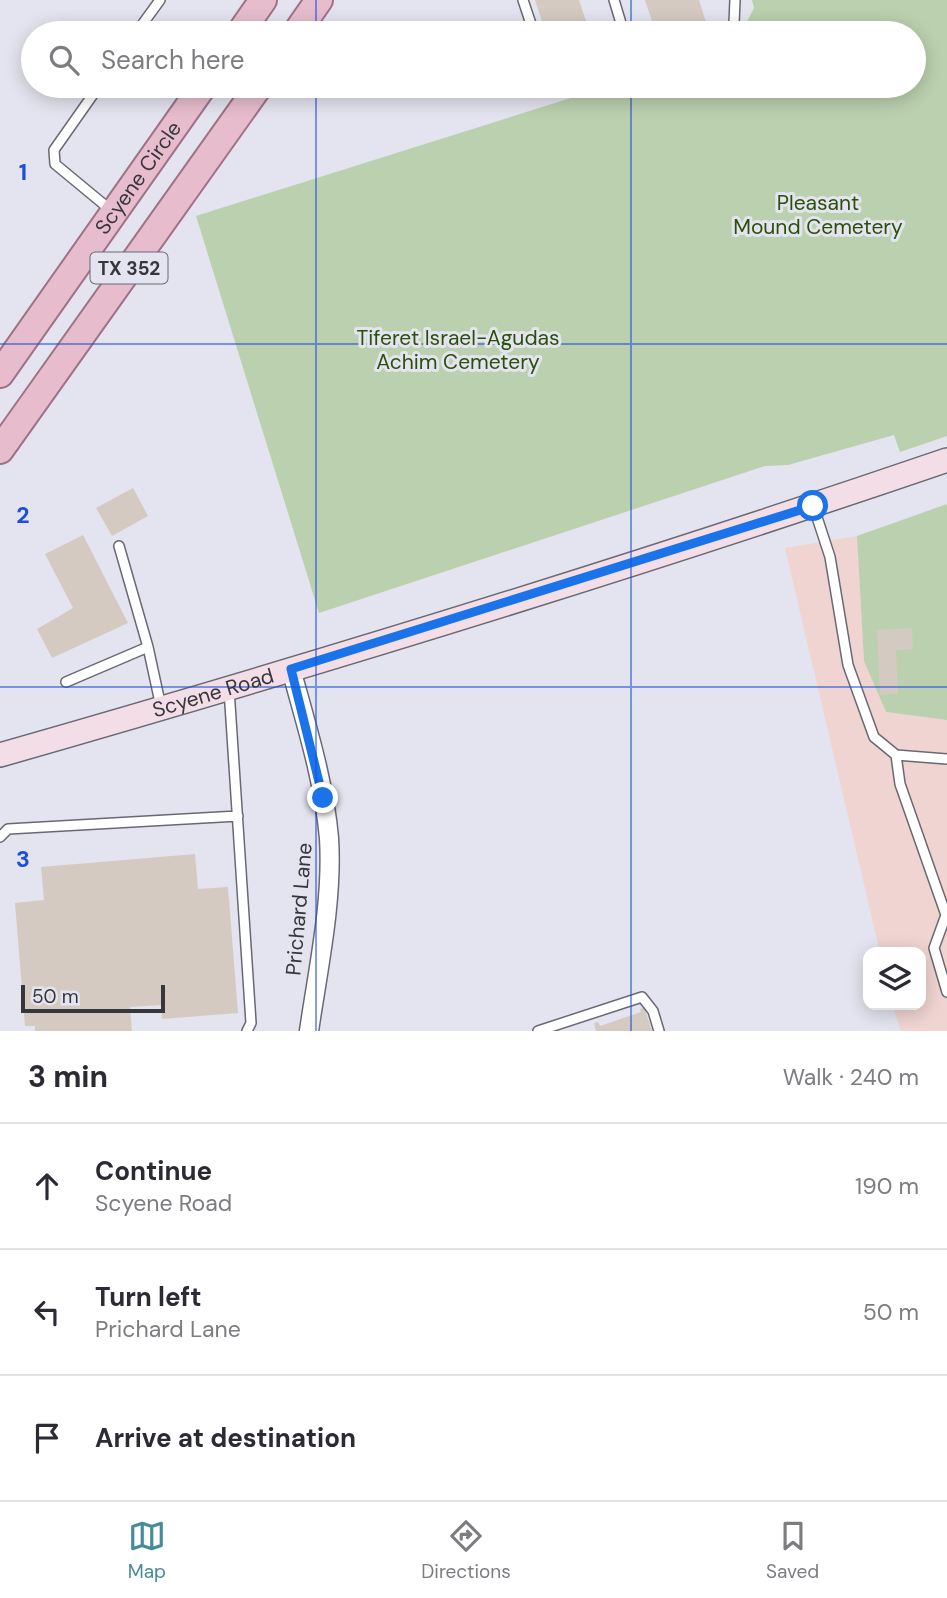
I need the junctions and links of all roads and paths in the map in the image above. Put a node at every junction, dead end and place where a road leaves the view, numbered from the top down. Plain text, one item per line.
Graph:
1 (160, 0) edge
2 (263, 0) edge
3 (319, 0) edge
4 (523, 0) edge
5 (614, 0) edge
6 (735, 0) edge
7 (145, 21) edge
8 (248, 21) edge
9 (304, 21) edge
10 (530, 21) edge
11 (620, 21) edge
12 (734, 21) edge
13 (91, 98) edge
14 (195, 98) edge
15 (250, 98) edge
16 (114, 213) junction
17 (0, 374) edge
18 (0, 450) edge
19 (947, 460) edge
20 (813, 506) junction
21 (119, 546) dead end
22 (148, 647) junction
23 (291, 669) junction
24 (66, 682) dead end
25 (229, 687) junction
26 (161, 709) junction
27 (896, 754) junction
28 (0, 755) edge
29 (947, 759) edge
30 (238, 816) junction
31 (0, 837) edge
32 (947, 992) edge
33 (247, 1031) edge
34 (309, 1031) edge
35 (538, 1031) edge
36 (659, 1031) edge

1 - 7 lane
2 - 8 main road
3 - 9 main road
4 - 10 lane
5 - 11 lane
6 - 12 lane
13 - 16 lane
14 - 16 main road, Scyene Circle / TX 352
15 - 18 main road, Scyene Circle / TX 352
16 - 17 main road, Scyene Circle / TX 352
19 - 20 street, Scyene Road
20 - 23 street, Scyene Road
20 - 27 lane
21 - 22 lane
22 - 24 lane
22 - 26 lane
23 - 25 street, Scyene Road
23 - 34 street, Prichard Lane
25 - 26 street, Scyene Road
25 - 30 lane
26 - 28 street, Scyene Road
27 - 29 lane
27 - 32 lane
30 - 31 lane
30 - 33 lane
35 - 36 lane

